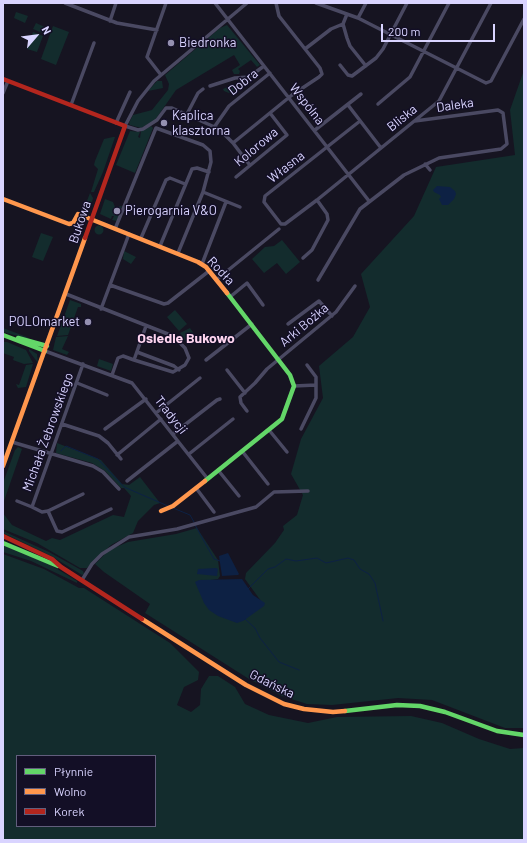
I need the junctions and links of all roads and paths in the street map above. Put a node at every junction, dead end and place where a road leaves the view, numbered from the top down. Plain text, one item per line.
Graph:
1 (65, 3) edge
2 (116, 3) edge
3 (166, 3) edge
4 (215, 3) edge
5 (248, 3) edge
6 (276, 3) edge
7 (316, 3) edge
8 (366, 3) edge
9 (407, 3) edge
10 (449, 3) edge
11 (491, 3) edge
12 (347, 14) junction
13 (358, 18) junction
14 (227, 19) junction
15 (524, 19) edge
16 (110, 21) junction
17 (343, 24) junction
18 (157, 30) junction
19 (391, 35) junction
20 (94, 43) dead end
21 (305, 49) junction
22 (424, 52) junction
23 (340, 65) dead end
24 (264, 66) junction
25 (366, 66) junction
26 (457, 68) junction
27 (270, 73) junction
28 (161, 75) junction
29 (5, 80) edge
30 (210, 86) dead end
31 (203, 89) dead end
32 (130, 92) dead end
33 (3, 93) edge
34 (361, 94) dead end
35 (289, 97) junction
36 (378, 104) dead end
37 (71, 105) junction
38 (348, 105) junction
39 (428, 110) junction
40 (270, 113) junction
41 (187, 114) junction
42 (432, 119) junction
43 (360, 121) junction
44 (415, 121) junction
45 (116, 123) junction
46 (125, 126) junction
47 (216, 126) junction
48 (315, 130) junction
49 (233, 143) junction
50 (327, 147) junction
51 (382, 148) junction
52 (249, 164) junction
53 (425, 164) junction
54 (430, 170) dead end
55 (209, 172) junction
56 (349, 174) junction
57 (236, 177) dead end
58 (185, 184) junction
59 (203, 192) junction
60 (3, 199) edge
61 (317, 200) junction
62 (369, 201) junction
63 (226, 202) junction
64 (240, 207) dead end
65 (92, 220) junction
66 (281, 224) joint
67 (115, 229) junction
68 (279, 229) dead end
69 (129, 234) junction
70 (141, 238) junction
71 (160, 246) junction
72 (178, 253) junction
73 (303, 258) dead end
74 (202, 264) junction
75 (209, 271) junction
76 (216, 280) junction
77 (318, 280) dead end
78 (110, 285) junction
79 (355, 286) dead end
80 (66, 294) junction
81 (230, 297) junction
82 (263, 305) dead end
83 (101, 309) junction
84 (332, 316) junction
85 (252, 324) junction
86 (288, 324) dead end
87 (146, 326) junction
88 (4, 335) edge
89 (46, 348) junction
90 (137, 352) junction
91 (279, 359) junction
92 (134, 360) junction
93 (206, 360) dead end
94 (83, 364) junction
95 (307, 365) dead end
96 (179, 370) junction
97 (226, 370) dead end
98 (112, 375) junction
99 (200, 378) dead end
100 (77, 383) junction
101 (316, 385) junction
102 (294, 386) junction
103 (245, 393) junction
104 (107, 395) dead end
105 (148, 399) junction
106 (220, 399) dead end
107 (247, 411) dead end
108 (156, 413) junction
109 (161, 419) junction
110 (233, 419) dead end
111 (62, 424) junction
112 (105, 429) dead end
113 (301, 429) dead end
114 (269, 430) junction
115 (173, 434) junction
116 (178, 441) junction
117 (12, 442) junction
118 (242, 451) junction
119 (287, 452) dead end
120 (189, 454) junction
121 (50, 455) junction
122 (117, 455) junction
123 (121, 459) dead end
124 (3, 466) edge
125 (218, 470) junction
126 (208, 478) junction
127 (127, 481) dead end
128 (268, 484) dead end
129 (196, 488) junction
130 (119, 489) dead end
131 (308, 491) dead end
132 (83, 494) dead end
133 (239, 496) dead end
134 (17, 502) dead end
135 (32, 507) junction
136 (111, 509) dead end
137 (48, 511) junction
138 (161, 511) dead end
139 (214, 512) dead end
140 (3, 536) edge
141 (3, 542) edge
142 (62, 567) junction
143 (82, 580) junction
144 (524, 735) edge

1 - 16 street
2 - 16 street
3 - 18 street
4 - 14 street, Wspólna
5 - 14 street, Bukowa
6 - 21 street
7 - 12 street
8 - 13 street
9 - 19 street
10 - 22 street
11 - 26 street, Bliska
12 - 13 street
12 - 17 street
13 - 19 street
14 - 24 street, Wspólna
14 - 28 street, Bukowa
15 - 26 street
16 - 18 street
17 - 21 street
17 - 25 street
18 - 28 street
19 - 22 street
19 - 25 street
20 - 37 street
21 - 35 street
22 - 26 street
22 - 36 street
23 - 25 street
24 - 27 street, Wspólna
24 - 30 street
26 - 39 street, Bliska
27 - 35 street, Wspólna
27 - 47 street, Dobra
28 - 46 street, Bukowa
29 - 33 street
29 - 37 street
31 - 41 street
32 - 45 street
34 - 38 street
35 - 40 street
35 - 48 street, Wspólna
37 - 45 street
38 - 43 street
38 - 48 street
39 - 42 street
39 - 44 street, Bliska
40 - 49 street
40 - 52 street, Kolorowa
41 - 46 street
41 - 47 street
42 - 44 street, Daleka
42 - 53 street, Daleka
43 - 50 street, Własna
43 - 51 street
44 - 51 street, Bliska
45 - 46 street
46 - 65 street, Bukowa
47 - 49 street
48 - 50 street, Wspólna
49 - 52 street
50 - 56 street, Wspólna
50 - 66 street, Własna
51 - 56 street, Bliska
52 - 57 street, Kolorowa
53 - 54 street
53 - 62 street
55 - 58 street
55 - 59 street
55 - 67 street
56 - 61 street, Bliska
56 - 62 street, Wspólna
58 - 70 street
58 - 71 street
59 - 63 street
59 - 72 street
60 - 65 street, Rodła
61 - 66 street, Bliska
61 - 73 street
62 - 77 street
63 - 64 street
63 - 74 street
65 - 67 street, Rodła
65 - 80 street, Bukowa
67 - 69 street, Rodła
68 - 76 street
69 - 70 street, Rodła
69 - 78 street
70 - 71 street, Rodła
71 - 72 street, Rodła
72 - 74 street, Rodła
74 - 75 street, Rodła
75 - 76 street, Rodła
75 - 78 street
76 - 81 street, Rodła
78 - 83 street
79 - 84 street, Arki Bożka
80 - 83 street
80 - 89 street, Bukowa
81 - 82 street
81 - 85 street, Rodła
83 - 87 street
84 - 86 street
84 - 91 street, Arki Bożka
85 - 91 street, Rodła
85 - 93 street
87 - 90 street
87 - 96 street
88 - 89 street
89 - 94 street, Tradycji
89 - 117 street, Bukowa
90 - 92 street
90 - 96 street
91 - 102 street, Rodła
91 - 103 street, Arki Bożka
92 - 96 street
92 - 98 street
94 - 98 street, Tradycji
94 - 100 street, Michała Żebrowskiego
95 - 101 street
97 - 103 street
98 - 105 street, Tradycji
99 - 108 street
100 - 104 street
100 - 111 street, Michała Żebrowskiego
101 - 102 street
101 - 113 street
102 - 114 street
103 - 107 street
105 - 108 street, Tradycji
105 - 112 street
106 - 115 street
108 - 109 street, Tradycji
109 - 115 street, Tradycji
109 - 122 street
110 - 120 street
111 - 121 street, Michała Żebrowskiego
111 - 122 street
114 - 118 street
114 - 119 street
115 - 116 street, Tradycji
116 - 120 street, Tradycji
116 - 127 street
117 - 121 street
117 - 124 street, Bukowa
118 - 125 street
118 - 128 street
120 - 126 street, Tradycji
121 - 130 street
121 - 135 street, Michała Żebrowskiego
122 - 123 street
125 - 126 street
125 - 133 street
126 - 129 street
129 - 138 street
129 - 139 street
131 - 143 street
132 - 137 street
134 - 135 street, Michała Żebrowskiego
135 - 137 street, Michała Żebrowskiego
136 - 137 street
140 - 142 street, Gdańska
141 - 142 street, Gdańska
142 - 143 street, Gdańska
143 - 144 street, Gdańska

